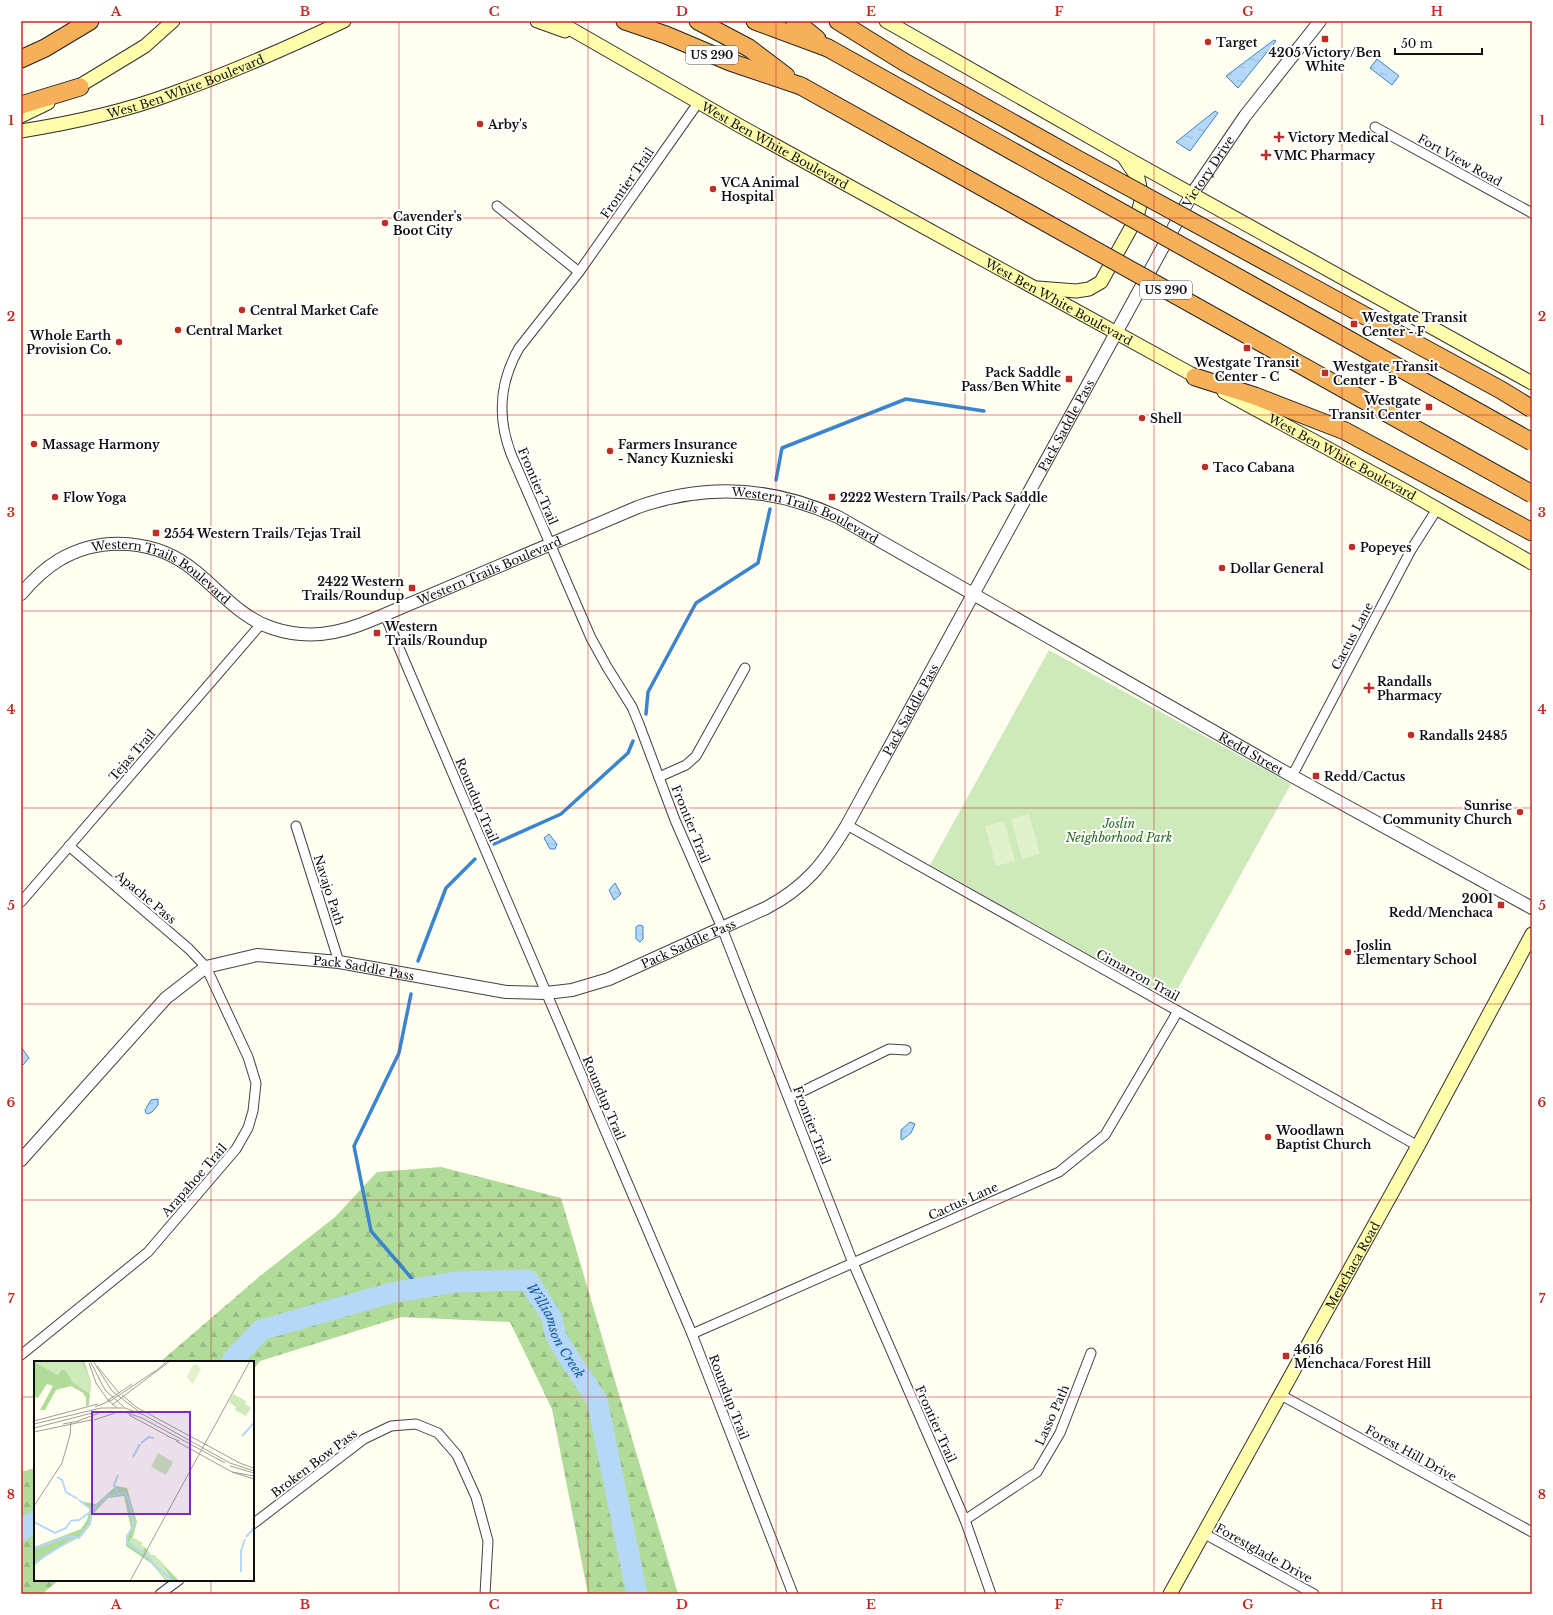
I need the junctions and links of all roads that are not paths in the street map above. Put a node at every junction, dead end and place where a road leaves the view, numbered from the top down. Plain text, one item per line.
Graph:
1 (90, 21) edge
2 (173, 21) edge
3 (344, 21) edge
4 (537, 21) edge
5 (557, 21) edge
6 (625, 21) edge
7 (698, 21) edge
8 (755, 21) edge
9 (795, 21) edge
10 (838, 21) edge
11 (886, 21) edge
12 (1320, 21) edge
13 (586, 39) junction
14 (828, 48) junction
15 (21, 59) edge
16 (801, 86) junction
17 (80, 87) junction
18 (698, 103) junction
19 (21, 106) edge
20 (21, 116) edge
21 (1376, 127) dead end
22 (21, 131) edge
23 (1123, 156) junction
24 (1192, 194) junction
25 (497, 206) dead end
26 (1532, 213) edge
27 (579, 272) junction
28 (1034, 288) junction
29 (1115, 333) junction
30 (1195, 377) junction
31 (1532, 383) edge
32 (1532, 409) edge
33 (1532, 442) edge
34 (1532, 494) edge
35 (1437, 509) junction
36 (1532, 532) edge
37 (550, 545) junction
38 (1532, 563) edge
39 (21, 594) edge
40 (973, 595) junction
41 (384, 615) junction
42 (261, 624) junction
43 (745, 668) dead end
44 (1292, 776) junction
45 (659, 777) junction
46 (846, 825) junction
47 (296, 826) dead end
48 (69, 846) junction
49 (21, 902) edge
50 (1532, 908) edge
51 (722, 928) junction
52 (1532, 934) edge
53 (339, 962) junction
54 (206, 967) junction
55 (546, 993) junction
56 (1178, 1011) junction
57 (906, 1050) dead end
58 (789, 1098) junction
59 (1418, 1146) junction
60 (21, 1160) edge
61 (853, 1263) junction
62 (692, 1334) junction
63 (1091, 1353) dead end
64 (21, 1355) edge
65 (1279, 1394) junction
66 (965, 1520) junction
67 (254, 1523) edge
68 (1532, 1532) edge
69 (1203, 1533) junction
70 (178, 1581) edge
71 (167, 1592) edge
72 (485, 1594) edge
73 (793, 1594) edge
74 (992, 1594) edge
75 (1170, 1594) edge
76 (1314, 1594) edge

1 - 15 highway
2 - 17 main road
3 - 22 main road, West Ben White Boulevard
4 - 13 main road, West Ben White Boulevard
5 - 13 main road, West Ben White Boulevard
6 - 16 highway, US 290
7 - 16 highway
8 - 14 highway
9 - 14 highway
10 - 32 highway, bridge
11 - 23 main road
12 - 24 street, Victory Drive
13 - 18 main road, West Ben White Boulevard
14 - 33 highway, bridge
16 - 34 highway, US 290, bridge
17 - 19 highway
17 - 20 main road
18 - 27 street, Frontier Trail
18 - 28 main road, West Ben White Boulevard
21 - 26 street, Fort View Road
23 - 24 main road
23 - 28 main road
24 - 29 street, Victory Drive
24 - 31 main road
25 - 27 street
27 - 37 street, Frontier Trail
28 - 29 main road, West Ben White Boulevard
29 - 30 main road, West Ben White Boulevard
29 - 40 street, Pack Saddle Pass
30 - 35 main road, West Ben White Boulevard
30 - 36 highway
35 - 38 main road, West Ben White Boulevard
35 - 44 street, Cactus Lane
37 - 40 street, Western Trails Boulevard
37 - 41 street, Western Trails Boulevard
37 - 45 street, Frontier Trail
39 - 42 street, Western Trails Boulevard
40 - 44 street, Redd Street
40 - 46 street, Pack Saddle Pass
41 - 42 street, Western Trails Boulevard
41 - 55 street, Roundup Trail
42 - 48 street, Tejas Trail
43 - 45 street
44 - 50 street, Redd Street
45 - 51 street, Frontier Trail
46 - 51 street, Pack Saddle Pass
46 - 56 street, Cimarron Trail
47 - 53 street, Navajo Path
48 - 49 street, Tejas Trail
48 - 54 street, Apache Pass
51 - 55 street, Pack Saddle Pass
51 - 58 street, Frontier Trail
52 - 59 main road, Menchaca Road
53 - 54 street, Pack Saddle Pass
53 - 55 street, Pack Saddle Pass
54 - 60 street, Pack Saddle Pass
54 - 64 street, Arapahoe Trail
55 - 62 street, Roundup Trail
56 - 59 street, Cimarron Trail
56 - 61 street, Cactus Lane
57 - 58 street
58 - 61 street, Frontier Trail
59 - 65 main road, Menchaca Road
61 - 62 street, Cactus Lane
61 - 66 street, Frontier Trail
62 - 73 street, Roundup Trail
63 - 66 street, Lasso Path
65 - 68 street, Forest Hill Drive
65 - 69 main road, Menchaca Road
66 - 74 street, Frontier Trail
67 - 72 street, Broken Bow Pass
69 - 75 main road, Menchaca Road
69 - 76 street, Forestglade Drive
70 - 71 street

